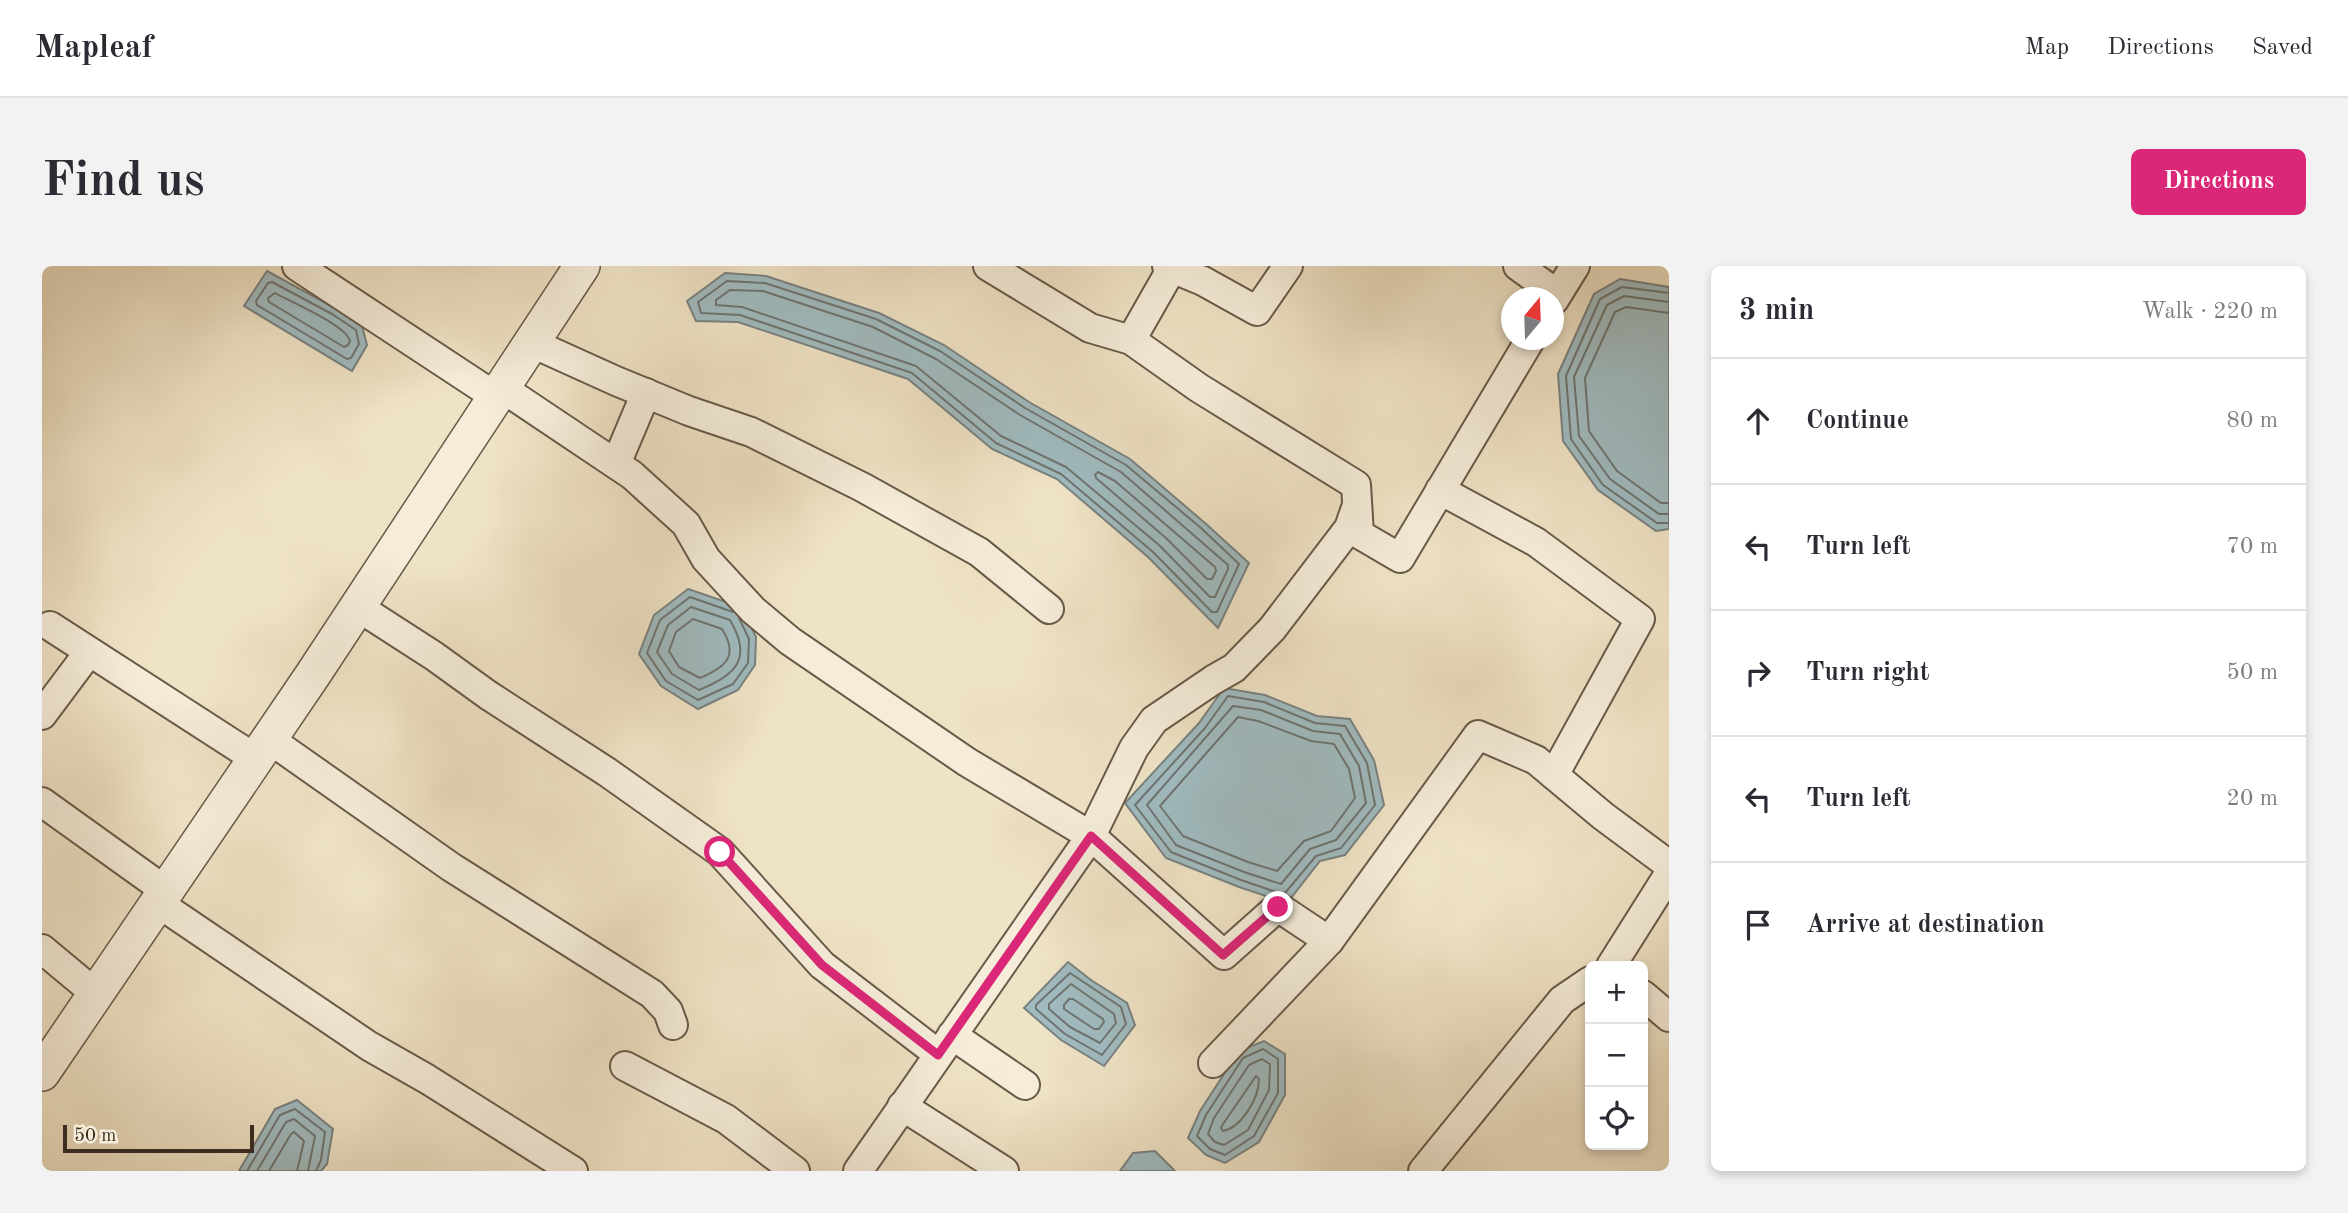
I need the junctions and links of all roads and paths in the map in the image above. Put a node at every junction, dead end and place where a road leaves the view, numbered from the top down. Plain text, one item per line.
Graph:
1 (582, 266) edge
2 (988, 266) edge
3 (1287, 266) edge
4 (1518, 266) edge
5 (1575, 266) edge
6 (1169, 267) edge
7 (306, 268) edge
8 (1543, 287) edge
9 (1561, 287) edge
10 (1131, 340) junction
11 (531, 343) junction
12 (1524, 350) edge
13 (499, 393) junction
14 (646, 393) junction
15 (616, 464) junction
16 (1440, 491) junction
17 (1357, 505) junction
18 (358, 607) junction
19 (1049, 609) dead end
20 (50, 626) dead end
21 (89, 652) junction
22 (42, 715) edge
23 (262, 749) junction
24 (1553, 775) junction
25 (42, 802) edge
26 (1091, 836) junction
27 (1669, 865) edge
28 (1669, 874) edge
29 (162, 897) junction
30 (1329, 941) junction
31 (42, 948) edge
32 (1614, 961) edge
33 (1585, 984) edge
34 (96, 994) junction
35 (1648, 999) edge
36 (1669, 1017) edge
37 (673, 1025) dead end
38 (945, 1045) junction
39 (1213, 1063) dead end
40 (625, 1066) dead end
41 (42, 1073) edge
42 (1025, 1085) dead end
43 (902, 1106) junction
44 (573, 1171) edge
45 (795, 1171) edge
46 (858, 1171) edge
47 (1004, 1171) edge
48 (1423, 1171) edge

1 - 11 street
2 - 10 street
3 - 6 street
4 - 8 street
5 - 9 street
6 - 10 street
7 - 13 street
10 - 17 street
11 - 13 street
11 - 14 street
12 - 16 street
13 - 15 street
13 - 18 street
14 - 15 street
14 - 19 street
15 - 26 street
16 - 17 street
16 - 24 street
17 - 26 street
18 - 23 street
18 - 38 street
20 - 21 street
21 - 22 street
21 - 23 street
23 - 29 street
23 - 37 street
24 - 27 street
24 - 30 street
25 - 29 street
26 - 30 street
26 - 38 street
28 - 32 street
29 - 34 street
29 - 44 street
30 - 39 street
31 - 34 street
33 - 48 street
34 - 41 street
35 - 36 street
38 - 42 street
38 - 43 street
40 - 45 street
43 - 46 street
43 - 47 street

